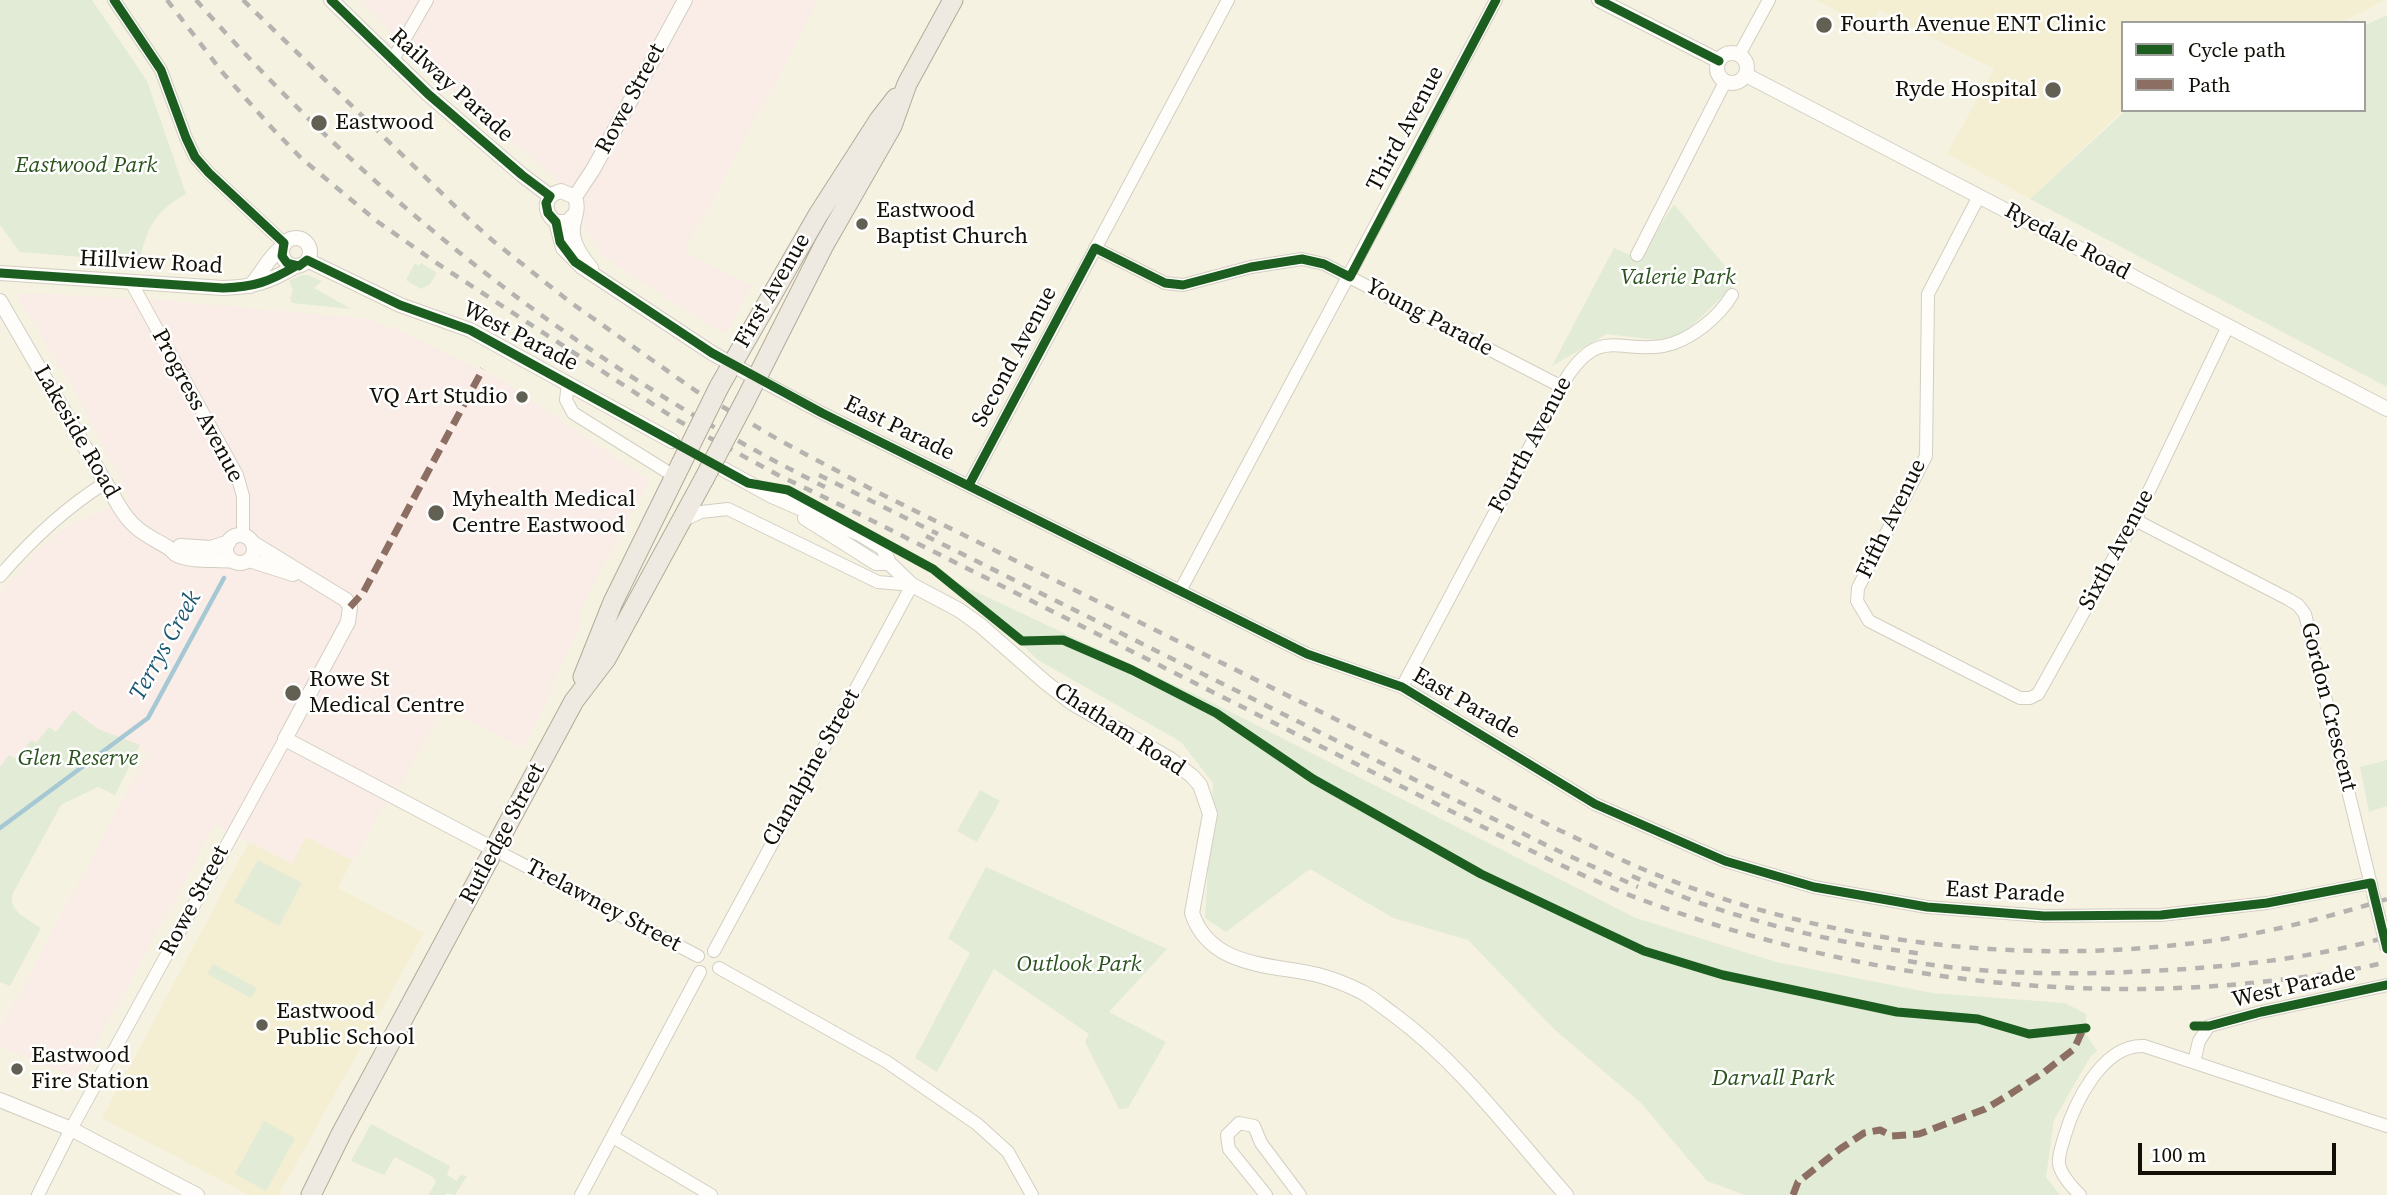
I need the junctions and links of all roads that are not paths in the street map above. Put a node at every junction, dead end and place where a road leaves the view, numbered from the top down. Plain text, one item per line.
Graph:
1 (114, 0) edge
2 (331, 0) edge
3 (427, 0) edge
4 (685, 0) edge
5 (953, 0) edge
6 (1228, 0) edge
7 (1496, 0) edge
8 (1599, 0) edge
9 (1769, 0) edge
10 (1739, 55) junction
11 (392, 61) junction
12 (1719, 61) junction
13 (1746, 75) junction
14 (1725, 82) junction
15 (907, 84) junction
16 (550, 195) junction
17 (1979, 196) junction
18 (575, 197) junction
19 (576, 213) junction
20 (556, 222) junction
21 (283, 245) junction
22 (1095, 248) junction
23 (1637, 255) dead end
24 (302, 263) junction
25 (0, 273) edge
26 (598, 276) junction
27 (1350, 276) junction
28 (131, 282) junction
29 (248, 287) junction
30 (1732, 295) dead end
31 (0, 301) edge
32 (2228, 326) junction
33 (731, 364) junction
34 (756, 378) junction
35 (568, 383) junction
36 (1562, 387) junction
37 (2387, 409) edge
38 (672, 441) dead end
39 (723, 469) dead end
40 (677, 470) junction
41 (704, 479) junction
42 (105, 483) junction
43 (969, 485) junction
44 (2134, 520) junction
45 (680, 522) junction
46 (248, 539) junction
47 (229, 542) junction
48 (168, 548) junction
49 (249, 559) junction
50 (233, 561) junction
51 (0, 576) edge
52 (320, 585) junction
53 (912, 585) junction
54 (1180, 591) junction
55 (1961, 669) joint
56 (1402, 687) junction
57 (573, 701) junction
58 (285, 739) junction
59 (495, 850) junction
60 (2372, 888) junction
61 (2387, 949) edge
62 (714, 951) junction
63 (698, 956) junction
64 (719, 968) junction
65 (700, 972) junction
66 (2387, 985) edge
67 (2194, 1062) junction
68 (0, 1100) edge
69 (2387, 1126) edge
70 (71, 1129) junction
71 (613, 1137) junction
72 (38, 1195) edge
73 (197, 1195) edge
74 (311, 1195) edge
75 (581, 1195) edge
76 (710, 1195) edge
77 (1032, 1195) edge
78 (1266, 1195) edge
79 (1300, 1195) edge
80 (1566, 1195) edge
81 (2080, 1195) edge

1 - 21 street
2 - 11 street, Railway Parade
3 - 11 street
4 - 18 street, Rowe Street
5 - 15 main road, First Avenue
6 - 22 street, Second Avenue
7 - 27 street, Third Avenue
8 - 12 street
9 - 10 street
10 - 12 street
10 - 13 street
11 - 16 street, Railway Parade
12 - 14 street
13 - 14 street
13 - 17 street, Ryedale Road
14 - 23 street
15 - 33 main road, First Avenue
15 - 34 main road, First Avenue
16 - 18 street
16 - 20 street
17 - 32 street, Ryedale Road
17 - 55 street, Fifth Avenue
18 - 19 street
19 - 20 street
19 - 26 street, East Parade
20 - 26 street, East Parade
21 - 24 street
21 - 24 street
21 - 29 street, Hillview Road
22 - 27 street, Young Parade
22 - 43 street, Second Avenue
24 - 29 street, Hillview Road
24 - 35 street, West Parade
25 - 28 street, Hillview Road
26 - 33 street, East Parade
27 - 36 street, Young Parade
27 - 54 street, Third Avenue
28 - 29 street, Hillview Road
28 - 46 street, Progress Avenue
30 - 36 street, Fourth Avenue
31 - 42 street, Lakeside Road
32 - 37 street, Ryedale Road
32 - 44 street, Sixth Avenue
33 - 34 street, East Parade
33 - 40 main road, First Avenue, bridge
34 - 41 main road, First Avenue, bridge
34 - 43 street, East Parade
35 - 38 street, West Parade
35 - 40 street
36 - 56 street, Fourth Avenue
39 - 53 street
40 - 41 main road
40 - 57 main road, First Avenue
41 - 45 main road, Rutledge Street
42 - 48 street, Lakeside Road
42 - 51 street
43 - 54 street, East Parade
44 - 55 street, Sixth Avenue
44 - 60 street, Gordon Crescent
45 - 53 street, Chatham Road
45 - 57 main road, Rutledge Street
46 - 47 street
46 - 49 street
46 - 52 street
47 - 48 street
47 - 50 street
48 - 50 street, Lakeside Road
49 - 50 street
49 - 52 street
52 - 58 street, Rowe Street
53 - 62 street, Clanalpine Street
53 - 80 street, Chatham Road
54 - 56 street, East Parade
56 - 60 street, East Parade
57 - 59 main road, Rutledge Street
58 - 59 street, Trelawney Street
58 - 70 street, Rowe Street
59 - 63 street, Trelawney Street
59 - 74 main road, Rutledge Street
60 - 61 street, Gordon Crescent, bridge
62 - 63 street
62 - 64 street
63 - 65 street
64 - 65 street
64 - 77 street
65 - 71 street
66 - 67 street, West Parade
67 - 69 street
67 - 81 street
68 - 70 street
70 - 72 street, Rowe Street
70 - 73 street
71 - 75 street
71 - 76 street
78 - 79 street

